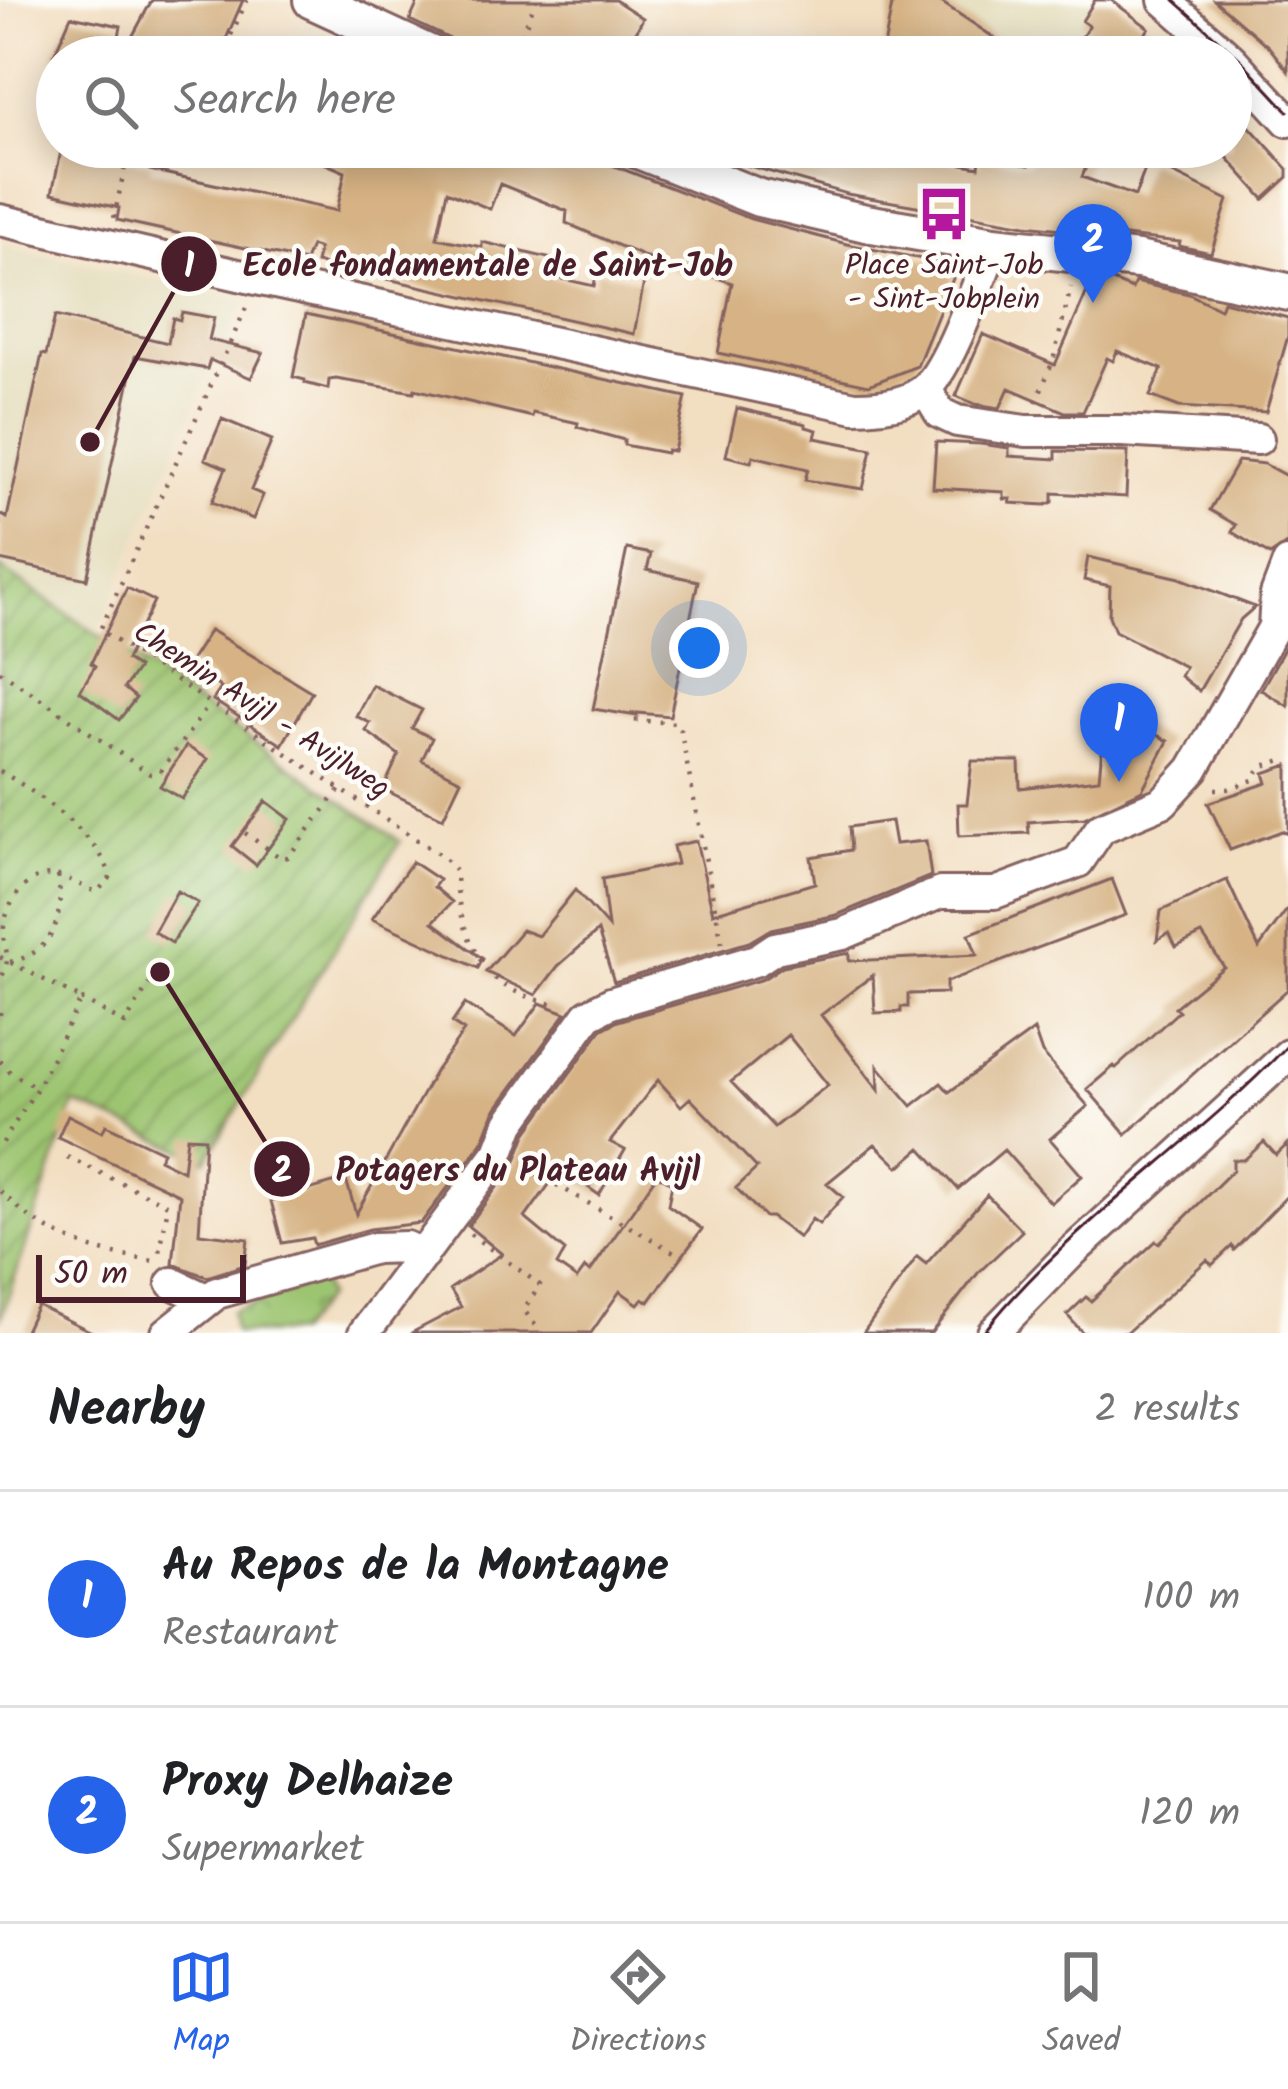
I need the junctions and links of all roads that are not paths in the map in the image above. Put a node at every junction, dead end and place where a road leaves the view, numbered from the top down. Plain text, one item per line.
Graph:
1 (312, 0) edge
2 (1164, 0) edge
3 (390, 36) edge
4 (1205, 36) edge
5 (1252, 82) edge
6 (1288, 121) edge
7 (684, 168) edge
8 (0, 220) edge
9 (994, 245) junction
10 (1288, 292) edge
11 (926, 389) junction
12 (1258, 439) dead end
13 (1288, 563) edge
14 (1288, 1055) edge
15 (423, 1255) junction
16 (165, 1273) road end
17 (206, 1299) junction
18 (167, 1333) edge
19 (364, 1333) edge
20 (993, 1333) edge

1 - 3 main road
2 - 4 street
5 - 6 street
7 - 9 main road
8 - 11 street
9 - 10 main road
9 - 11 street
11 - 12 street
13 - 15 street
14 - 20 street
15 - 17 street
15 - 19 street
16 - 17 street
17 - 18 street

